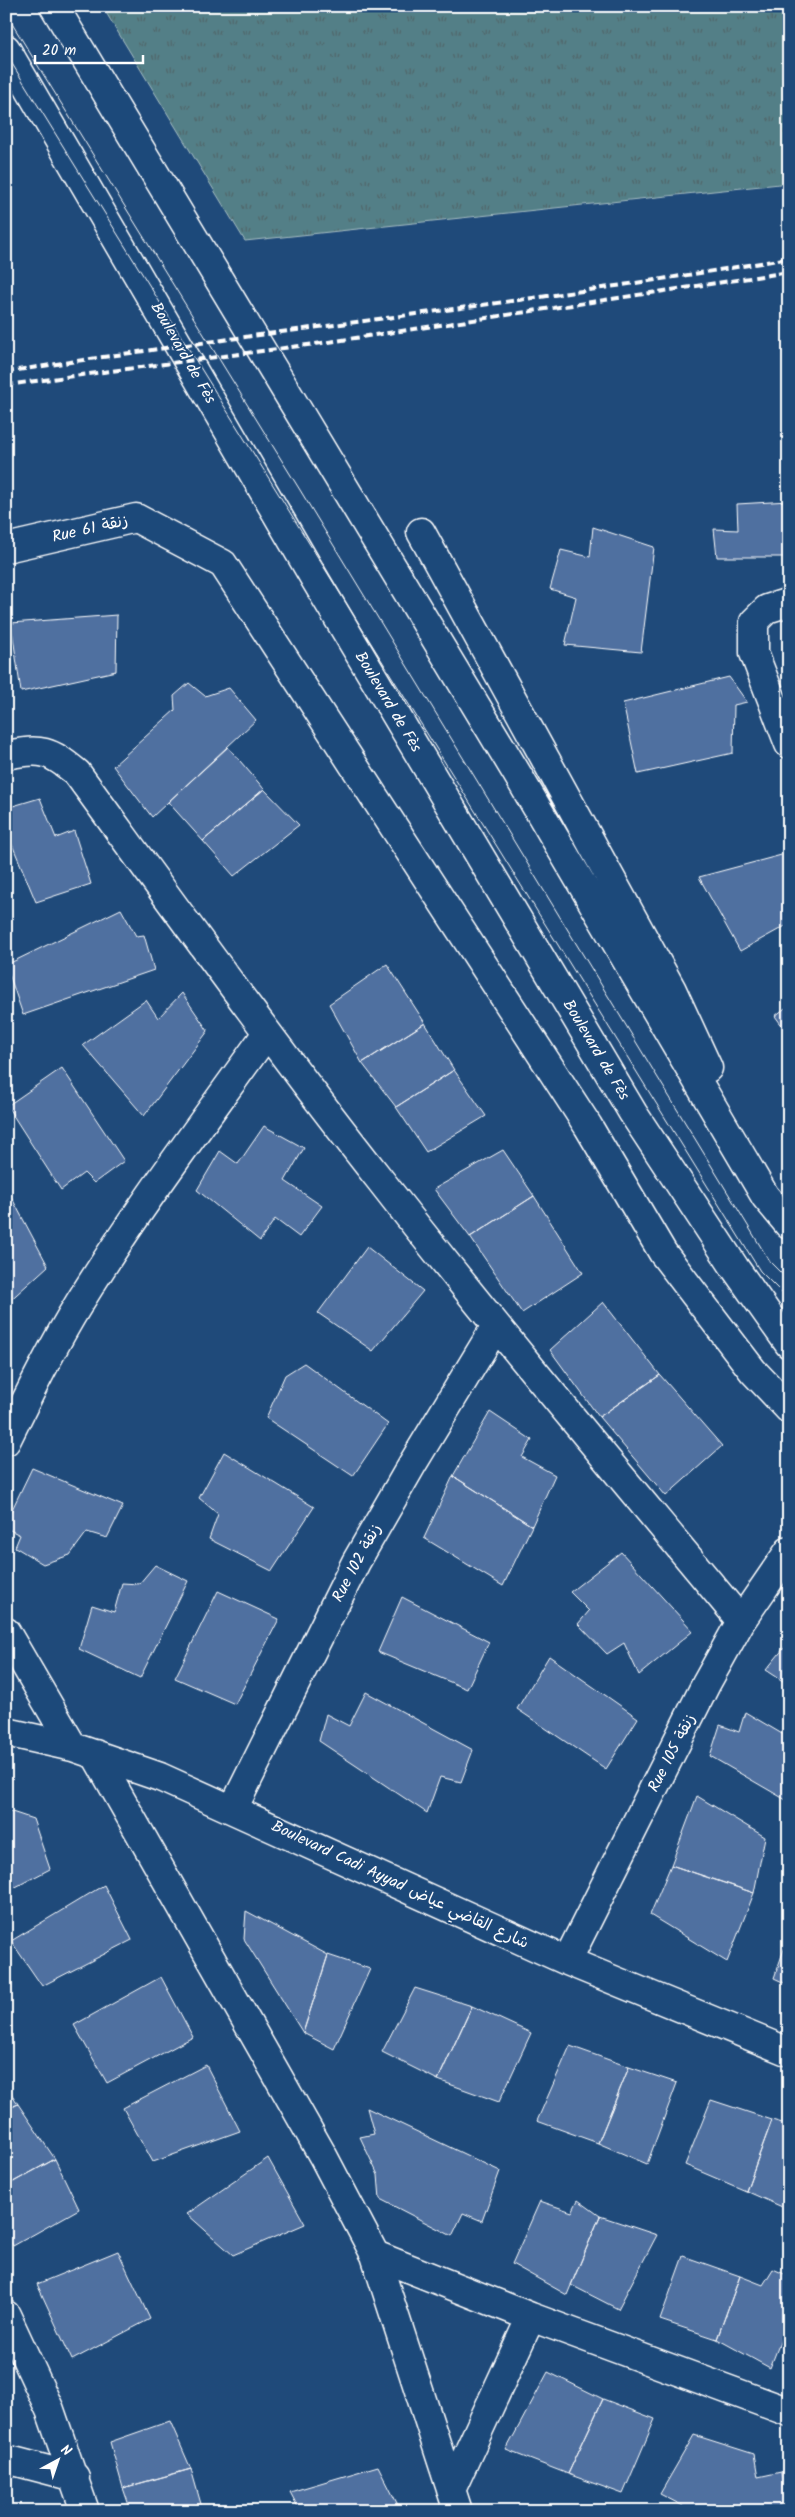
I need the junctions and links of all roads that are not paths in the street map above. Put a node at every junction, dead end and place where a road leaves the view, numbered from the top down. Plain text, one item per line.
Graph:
1 (54, 6) edge
2 (6, 49) edge
3 (421, 532) dead end
4 (6, 548) edge
5 (789, 602) edge
6 (789, 744) edge
7 (6, 755) edge
8 (267, 1033) junction
9 (765, 1196) junction
10 (789, 1226) edge
11 (496, 1326) junction
12 (789, 1344) edge
13 (789, 1409) edge
14 (6, 1441) edge
15 (789, 1551) edge
16 (741, 1620) junction
17 (6, 1632) edge
18 (6, 1732) edge
19 (84, 1751) junction
20 (233, 1808) junction
21 (567, 1961) junction
22 (789, 2052) edge
23 (375, 2255) junction
24 (6, 2315) edge
25 (531, 2317) junction
26 (789, 2412) edge
27 (6, 2459) edge
28 (75, 2476) junction
29 (455, 2500) edge
30 (85, 2511) edge

1 - 9 street
2 - 12 street, Boulevard de Fès
3 - 9 street
4 - 13 street, Rue 61 زنقة
5 - 6 street
7 - 8 street
8 - 11 street
8 - 14 street
9 - 10 street
11 - 16 street
11 - 20 street, Rue 102 زنقة
15 - 16 street, Rue 105 زنقة
16 - 21 street, Rue 105 زنقة
17 - 19 street
18 - 19 street, Boulevard Cadi Ayyad شارع القاضي عياض
19 - 20 street, Boulevard Cadi Ayyad شارع القاضي عياض
19 - 23 street
20 - 21 street, Boulevard Cadi Ayyad شارع القاضي عياض
21 - 22 street, Boulevard Cadi Ayyad شارع القاضي عياض
23 - 25 street
23 - 29 street
24 - 28 street
25 - 26 street
25 - 29 street
27 - 28 street
28 - 30 street

